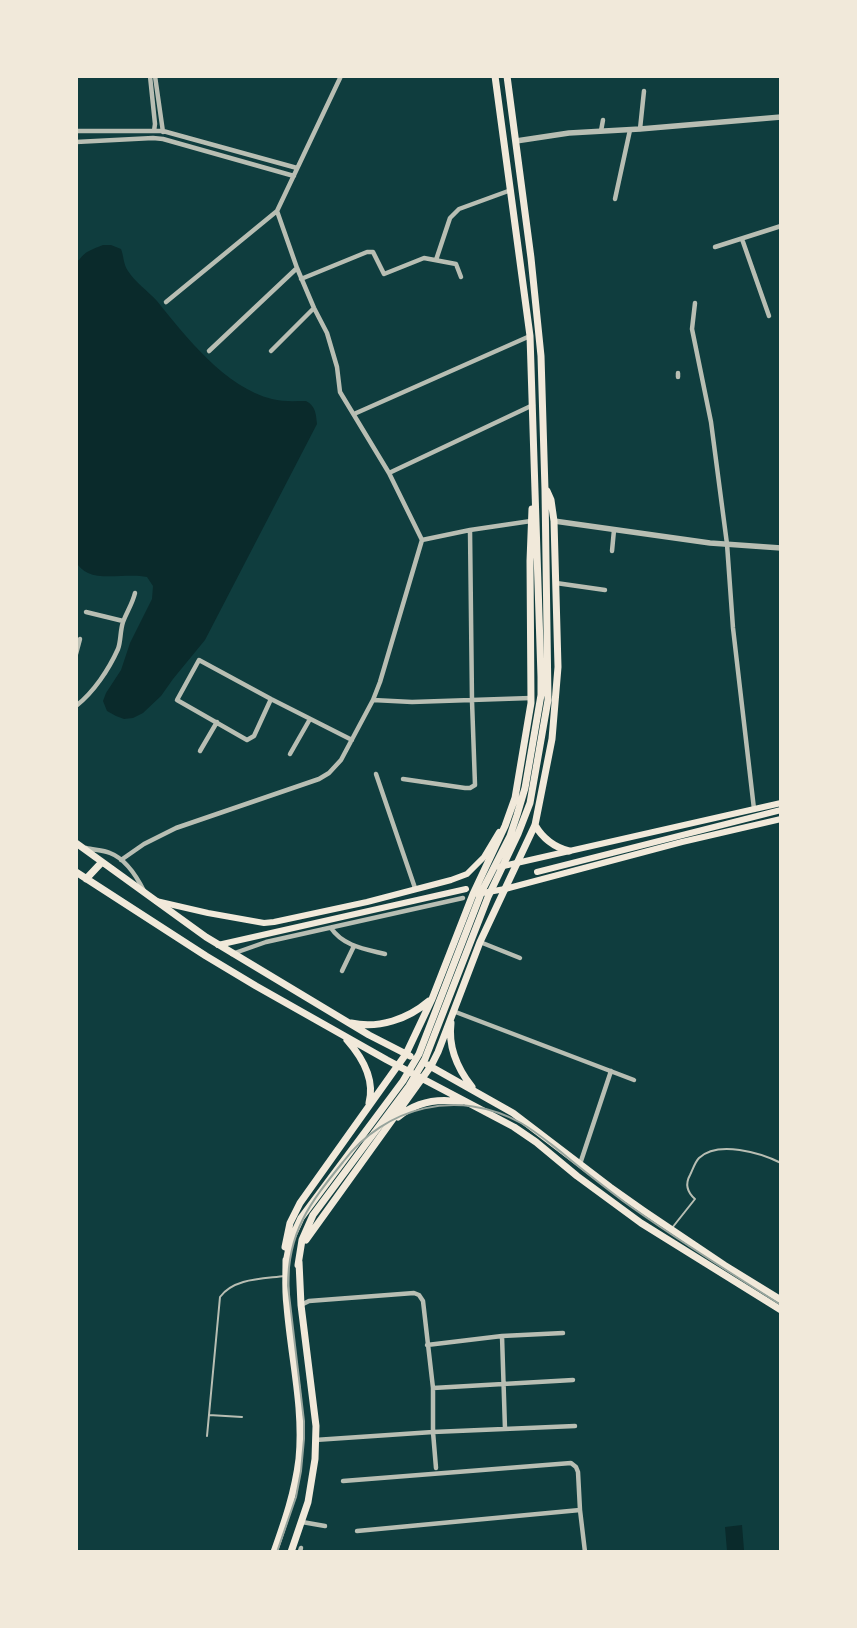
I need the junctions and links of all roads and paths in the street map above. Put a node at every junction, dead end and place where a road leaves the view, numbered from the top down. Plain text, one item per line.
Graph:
1 (150, 76) edge
2 (155, 76) edge
3 (341, 76) edge
4 (495, 76) edge
5 (507, 76) edge
6 (644, 91) dead end
7 (781, 118) edge
8 (603, 120) dead end
9 (640, 129) junction
10 (154, 130) junction
11 (630, 130) junction
12 (76, 131) edge
13 (163, 131) junction
14 (601, 131) junction
15 (154, 138) junction
16 (163, 139) junction
17 (516, 141) junction
18 (76, 142) edge
19 (297, 168) junction
20 (294, 176) junction
21 (511, 190) junction
22 (615, 199) dead end
23 (277, 211) junction
24 (781, 226) edge
25 (742, 239) junction
26 (714, 247) dead end
27 (436, 260) junction
28 (297, 268) junction
29 (461, 277) dead end
30 (302, 279) junction
31 (166, 302) dead end
32 (695, 303) dead end
33 (314, 308) junction
34 (768, 316) dead end
35 (530, 336) junction
36 (271, 350) dead end
37 (209, 351) dead end
38 (533, 405) junction
39 (354, 414) junction
40 (389, 472) junction
41 (546, 490) junction
42 (535, 494) junction
43 (531, 521) junction
44 (554, 521) junction
45 (470, 530) junction
46 (614, 530) junction
47 (422, 540) junction
48 (727, 544) junction
49 (781, 548) edge
50 (612, 551) dead end
51 (556, 583) junction
52 (605, 590) dead end
53 (135, 593) dead end
54 (86, 612) dead end
55 (544, 613) junction
56 (123, 621) junction
57 (80, 639) dead end
58 (76, 654) edge
59 (531, 698) junction
60 (271, 700) junction
61 (373, 700) junction
62 (472, 701) junction
63 (76, 706) edge
64 (310, 719) junction
65 (217, 722) junction
66 (352, 740) junction
67 (200, 751) dead end
68 (290, 754) dead end
69 (376, 774) dead end
70 (403, 779) dead end
71 (781, 803) edge
72 (754, 809) junction
73 (781, 810) edge
74 (781, 819) edge
75 (535, 825) junction
76 (505, 826) junction
77 (79, 845) edge
78 (569, 852) junction
79 (121, 860) junction
80 (102, 862) junction
81 (517, 863) junction
82 (484, 869) junction
83 (76, 872) edge
84 (537, 872) dead end
85 (86, 879) junction
86 (415, 888) junction
87 (466, 889) dead end
88 (505, 889) junction
89 (145, 892) junction
90 (473, 894) junction
91 (464, 898) dead end
92 (153, 900) junction
93 (331, 928) junction
94 (480, 942) junction
95 (218, 945) junction
96 (354, 946) junction
97 (232, 954) junction
98 (385, 954) dead end
99 (520, 958) dead end
100 (342, 971) dead end
101 (432, 998) junction
102 (453, 1010) junction
103 (346, 1022) junction
104 (339, 1034) junction
105 (406, 1054) junction
106 (398, 1066) junction
107 (431, 1066) junction
108 (611, 1071) junction
109 (423, 1079) junction
110 (634, 1080) dead end
111 (474, 1089) junction
112 (468, 1104) junction
113 (368, 1107) junction
114 (391, 1122) junction
115 (356, 1125) junction
116 (378, 1139) junction
117 (781, 1163) edge
118 (580, 1164) junction
119 (671, 1229) junction
120 (286, 1263) junction
121 (298, 1265) junction
122 (285, 1276) junction
123 (781, 1300) edge
124 (302, 1305) junction
125 (781, 1310) edge
126 (563, 1333) dead end
127 (502, 1336) junction
128 (427, 1345) junction
129 (574, 1380) dead end
130 (503, 1384) junction
131 (433, 1388) junction
132 (209, 1415) junction
133 (242, 1417) dead end
134 (575, 1426) dead end
135 (505, 1429) junction
136 (433, 1432) junction
137 (207, 1436) dead end
138 (315, 1440) junction
139 (436, 1468) dead end
140 (343, 1481) dead end
141 (580, 1510) junction
142 (302, 1522) junction
143 (325, 1526) dead end
144 (357, 1531) dead end
145 (274, 1552) edge
146 (291, 1552) edge
147 (585, 1552) edge

1 - 10 street
2 - 13 street
3 - 19 street
4 - 21 main road
5 - 17 main road
6 - 9 street
7 - 9 street
8 - 14 street
9 - 11 street
10 - 12 street
10 - 13 street
10 - 15 street
11 - 14 street
11 - 22 street
13 - 16 street
13 - 19 street
14 - 17 street
15 - 16 street
15 - 18 street
16 - 20 street
17 - 41 main road
19 - 20 street
20 - 23 street
21 - 27 street
21 - 35 main road
23 - 28 street
23 - 31 street
24 - 25 street
25 - 26 street
25 - 34 street
27 - 29 street
27 - 30 street
28 - 30 street
28 - 37 street
30 - 33 street
32 - 48 street
33 - 36 street
33 - 39 street
35 - 38 main road
35 - 39 street
38 - 40 street
38 - 42 main road
39 - 40 street
40 - 47 street
41 - 44 main road
41 - 55 main road
42 - 43 main road
42 - 55 main road
43 - 45 street
43 - 59 main road
44 - 46 street
44 - 51 main road
45 - 47 street
45 - 62 street
46 - 48 street
46 - 50 street
47 - 61 street
48 - 49 street
48 - 72 street
51 - 52 street
51 - 75 main road
53 - 56 street
54 - 56 street
55 - 120 main road
55 - 121 main road
56 - 63 street
57 - 58 street
59 - 62 street
59 - 76 main road
60 - 64 street
60 - 65 street
60 - 65 street
61 - 62 street
61 - 66 street
62 - 70 street
64 - 66 street
64 - 68 street
65 - 67 street
66 - 79 street
69 - 86 street
71 - 72 main road
72 - 78 main road
73 - 84 main road
74 - 88 main road
75 - 78 main road
75 - 81 main road
76 - 82 main road
76 - 86 main road
77 - 79 street
77 - 80 main road
78 - 81 main road
79 - 89 street
80 - 85 main road
80 - 89 main road
81 - 82 main road
81 - 88 main road
82 - 90 main road
83 - 85 main road
85 - 104 main road
86 - 92 main road
87 - 95 main road
88 - 90 main road
88 - 94 main road
89 - 92 main road
90 - 101 main road
91 - 93 street
92 - 95 main road
93 - 96 street
93 - 97 street
94 - 99 street
94 - 102 main road
95 - 97 main road
96 - 98 street
96 - 100 street
97 - 103 main road
101 - 103 main road
101 - 105 main road
102 - 107 main road
102 - 108 street
102 - 111 main road
103 - 105 main road
104 - 106 main road
104 - 113 main road
105 - 106 main road
105 - 107 main road
106 - 109 main road
106 - 113 main road
107 - 109 main road
107 - 111 main road
108 - 110 street
108 - 118 street
109 - 112 main road
109 - 114 main road
111 - 118 main road
112 - 114 main road
112 - 125 main road
113 - 115 main road
114 - 116 main road
115 - 116 main road
115 - 120 main road
116 - 121 main road
117 - 119 lane
118 - 119 main road
119 - 123 main road
120 - 122 main road
121 - 124 main road
122 - 132 lane
122 - 145 main road
124 - 128 street
124 - 138 main road
126 - 127 street
127 - 128 street
127 - 130 street
128 - 131 street
129 - 130 street
130 - 131 street
130 - 135 street
131 - 136 street
132 - 133 lane
132 - 137 lane
134 - 135 street
135 - 136 street
136 - 138 street
136 - 139 street
138 - 142 main road
140 - 141 street
141 - 144 street
141 - 147 street
142 - 143 street
142 - 146 main road

